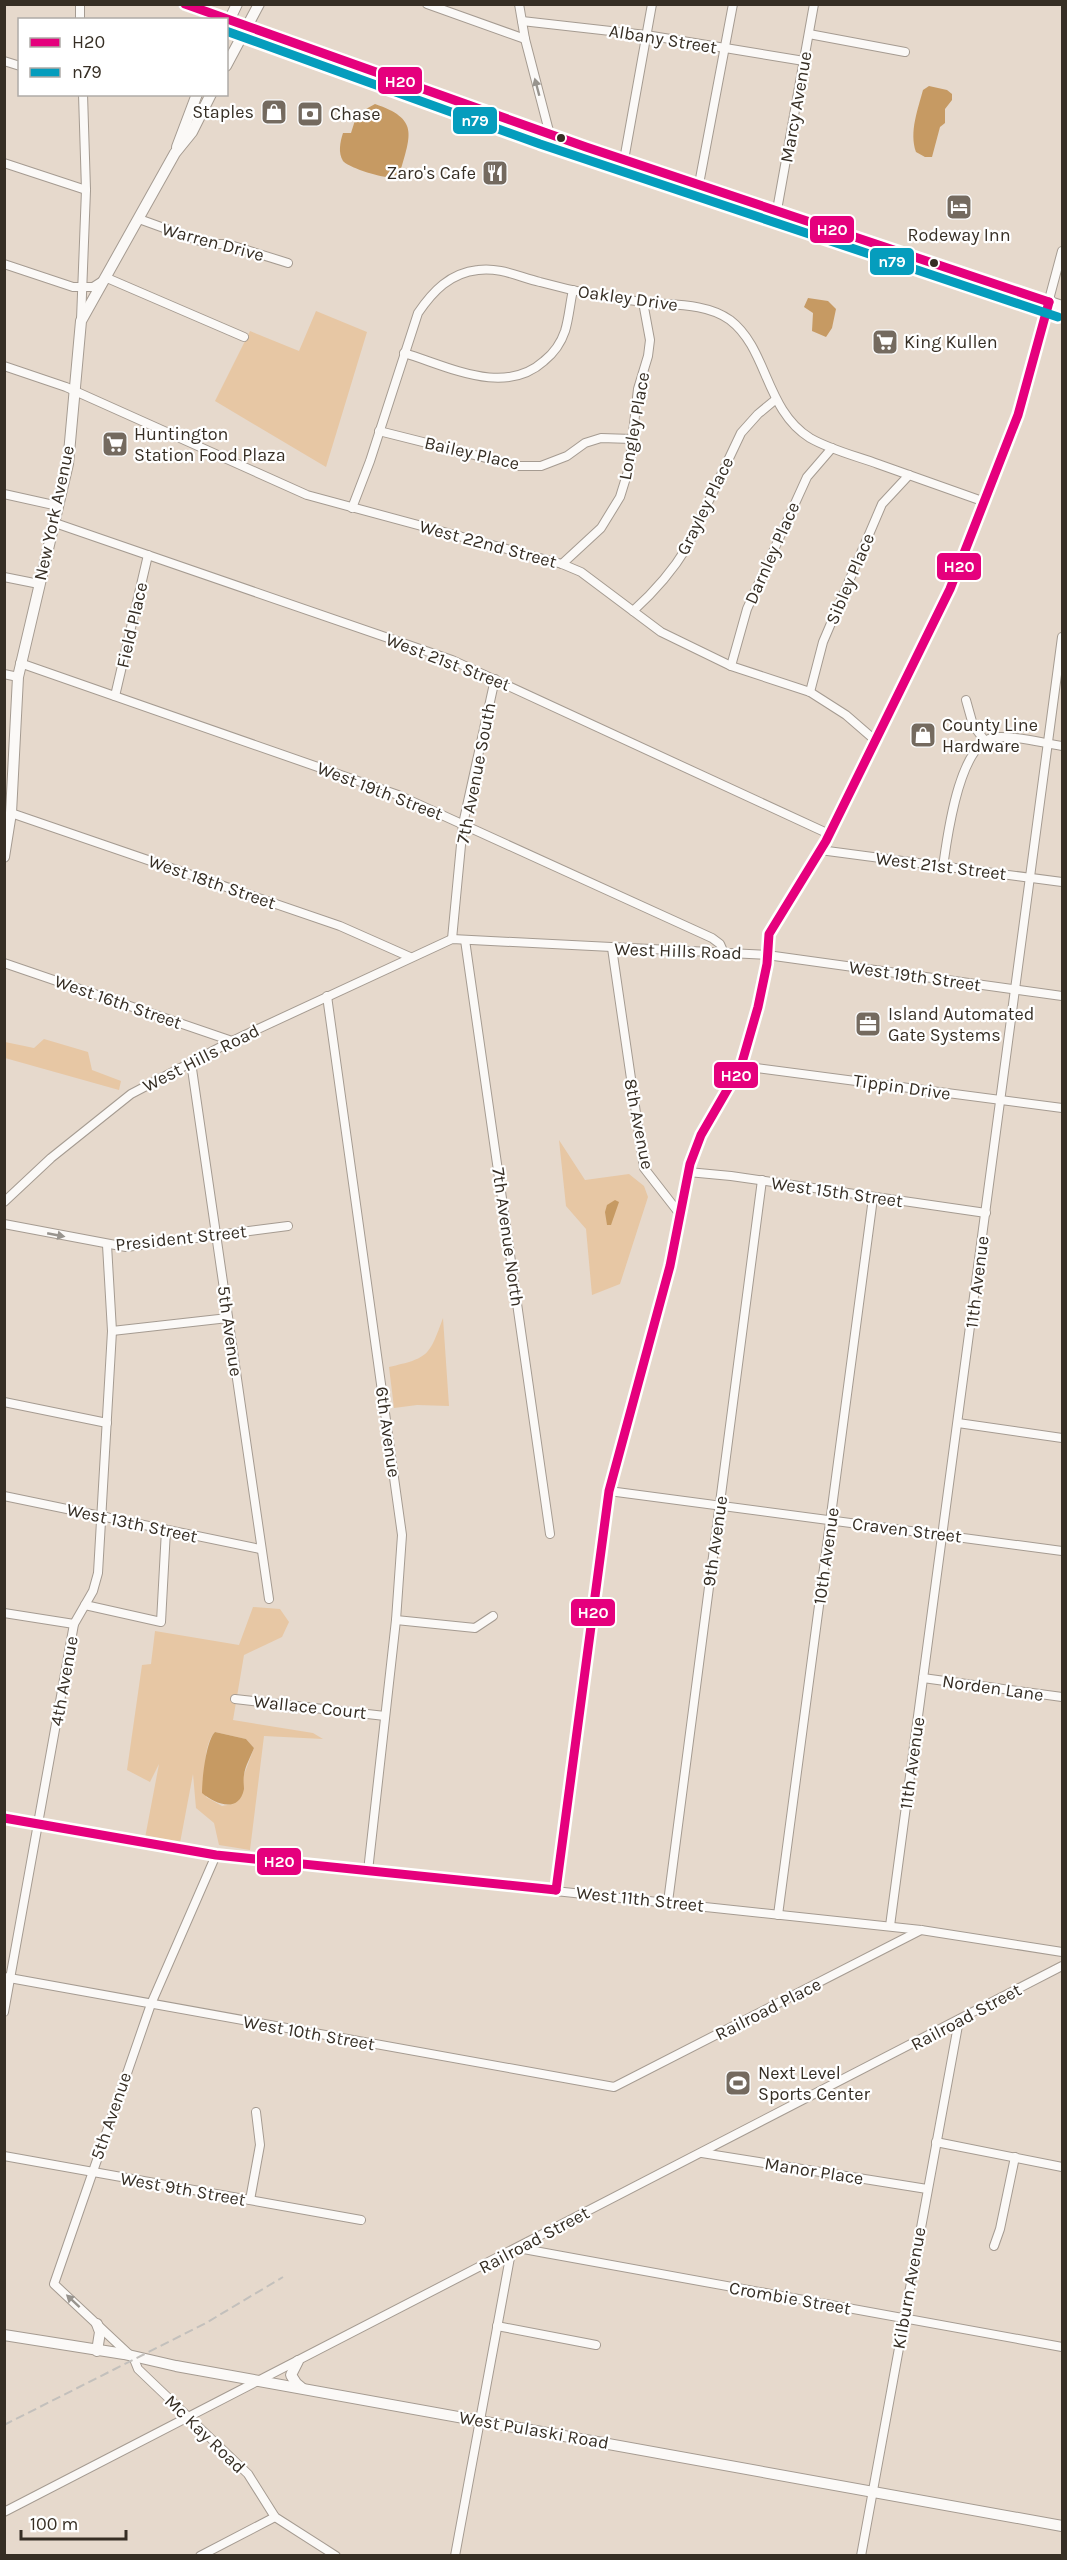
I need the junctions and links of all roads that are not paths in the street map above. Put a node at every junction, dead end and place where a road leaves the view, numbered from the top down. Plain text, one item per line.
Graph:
1 (184, 4) edge
2 (237, 4) edge
3 (259, 4) edge
4 (427, 4) edge
5 (519, 4) edge
6 (652, 4) edge
7 (733, 4) edge
8 (814, 4) edge
9 (218, 18) edge
10 (522, 21) junction
11 (228, 22) edge
12 (247, 26) junction
13 (809, 34) junction
14 (646, 35) junction
15 (525, 39) junction
16 (725, 48) junction
17 (905, 52) dead end
18 (228, 62) edge
19 (804, 62) junction
20 (83, 96) edge
21 (196, 96) edge
22 (210, 96) edge
23 (550, 135) junction
24 (175, 153) junction
25 (624, 160) junction
26 (4, 163) edge
27 (699, 184) junction
28 (86, 190) junction
29 (777, 210) junction
30 (139, 219) junction
31 (1062, 251) edge
32 (288, 263) dead end
33 (4, 264) edge
34 (107, 278) junction
35 (81, 288) junction
36 (573, 290) junction
37 (643, 302) junction
38 (1049, 302) junction
39 (1062, 306) edge
40 (81, 321) junction
41 (244, 337) dead end
42 (404, 353) junction
43 (4, 366) edge
44 (78, 372) junction
45 (76, 392) junction
46 (775, 400) junction
47 (379, 431) junction
48 (632, 439) junction
49 (832, 448) junction
50 (909, 475) junction
51 (4, 494) edge
52 (984, 502) junction
53 (58, 506) junction
54 (352, 508) junction
55 (55, 523) junction
56 (148, 555) junction
57 (562, 564) junction
58 (4, 577) edge
59 (39, 584) junction
60 (633, 611) junction
61 (1062, 637) edge
62 (20, 663) junction
63 (731, 666) junction
64 (4, 674) edge
65 (18, 678) junction
66 (495, 679) junction
67 (810, 693) junction
68 (115, 696) junction
69 (966, 700) dead end
70 (876, 741) junction
71 (985, 741) junction
72 (1048, 744) junction
73 (1062, 746) edge
74 (8, 794) edge
75 (11, 813) junction
76 (463, 824) junction
77 (829, 834) junction
78 (820, 850) junction
79 (4, 857) edge
80 (943, 867) junction
81 (1030, 878) junction
82 (1062, 882) edge
83 (452, 939) junction
84 (465, 940) junction
85 (612, 948) junction
86 (724, 952) junction
87 (768, 954) junction
88 (410, 957) junction
89 (4, 963) edge
90 (1016, 989) junction
91 (327, 996) junction
92 (1062, 996) edge
93 (232, 1041) junction
94 (191, 1062) junction
95 (741, 1066) junction
96 (1001, 1100) junction
97 (1062, 1108) edge
98 (688, 1173) junction
99 (762, 1180) junction
100 (873, 1198) junction
101 (4, 1202) edge
102 (986, 1212) junction
103 (679, 1213) junction
104 (4, 1224) edge
105 (288, 1226) dead end
106 (217, 1236) junction
107 (107, 1245) junction
108 (228, 1318) junction
109 (112, 1332) junction
110 (4, 1402) edge
111 (107, 1423) junction
112 (958, 1423) junction
113 (1062, 1438) edge
114 (609, 1491) junction
115 (4, 1496) edge
116 (720, 1505) junction
117 (103, 1517) junction
118 (832, 1520) junction
119 (166, 1530) junction
120 (550, 1534) dead end
121 (943, 1534) junction
122 (260, 1550) junction
123 (1062, 1551) edge
124 (269, 1599) dead end
125 (85, 1605) junction
126 (4, 1613) edge
127 (493, 1616) dead end
128 (396, 1620) junction
129 (74, 1624) junction
130 (923, 1678) junction
131 (1062, 1697) edge
132 (235, 1699) dead end
133 (385, 1716) junction
134 (4, 1818) edge
135 (38, 1823) junction
136 (216, 1855) junction
137 (368, 1870) junction
138 (556, 1890) junction
139 (668, 1902) junction
140 (778, 1914) junction
141 (890, 1926) junction
142 (921, 1930) junction
143 (1062, 1952) edge
144 (1062, 1966) edge
145 (8, 1978) edge
146 (151, 2004) junction
147 (4, 2012) edge
148 (959, 2020) junction
149 (614, 2087) joint
150 (256, 2112) dead end
151 (936, 2142) junction
152 (702, 2153) junction
153 (4, 2156) edge
154 (1014, 2157) junction
155 (1062, 2167) edge
156 (92, 2173) junction
157 (927, 2189) junction
158 (250, 2200) junction
159 (361, 2220) dead end
160 (994, 2246) dead end
161 (515, 2250) junction
162 (904, 2319) junction
163 (97, 2324) junction
164 (497, 2326) junction
165 (4, 2335) edge
166 (596, 2345) dead end
167 (1062, 2347) edge
168 (97, 2351) junction
169 (130, 2356) junction
170 (298, 2361) junction
171 (260, 2380) junction
172 (302, 2388) junction
173 (189, 2418) junction
174 (480, 2420) junction
175 (873, 2492) junction
176 (4, 2512) edge
177 (275, 2517) junction
178 (1062, 2526) edge
179 (200, 2556) edge
180 (336, 2556) edge
181 (455, 2556) edge
182 (861, 2556) edge

1 - 9 main road
2 - 11 main road
3 - 12 main road
4 - 15 street
5 - 10 street
6 - 14 street
7 - 16 street
8 - 13 street, Marcy Avenue
10 - 14 street, Albany Street
10 - 15 street
11 - 12 main road
12 - 18 main road
12 - 23 main road
13 - 17 street
13 - 19 street, Marcy Avenue
14 - 16 street, Albany Street
14 - 25 street
23 -> 15 street
16 - 19 street, Albany Street
16 - 27 street
19 - 29 street, Marcy Avenue
20 - 28 street, New York Avenue
21 - 24 main road
22 - 24 main road
23 - 25 main road
24 - 30 main road
25 - 27 main road
26 - 28 street
27 - 29 main road
28 - 35 street, New York Avenue
29 - 38 main road
30 - 32 street, Warren Drive
30 - 34 main road
31 - 38 street, West Hills Road
33 - 35 street
34 - 35 street
34 - 40 main road
34 - 41 street
34 - 44 main road
35 - 40 street, New York Avenue
36 - 37 street, Oakley Drive
36 - 42 street, Oakley Drive
36 - 42 street
37 - 46 street, Oakley Drive
37 - 48 street, Longley Place
38 - 39 main road
38 - 52 street, West Hills Road
40 - 44 main road, New York Avenue
42 - 47 street, Oakley Drive
43 - 45 street, West 22nd Street
44 - 45 main road, New York Avenue
45 - 53 main road, New York Avenue
45 - 54 street, West 22nd Street
46 - 49 street, Oakley Drive
46 - 60 street, Grayley Place
47 - 48 street, Bailey Place
47 - 54 street, Oakley Drive
48 - 57 street, Longley Place
49 - 50 street, Oakley Drive
49 - 63 street, Darnley Place
50 - 52 street, Oakley Drive
50 - 67 street, Sibley Place
51 - 53 street
52 - 70 street, West Hills Road
53 - 55 main road, New York Avenue
54 - 57 street, West 22nd Street
55 - 56 street, West 21st Street
55 - 59 main road, New York Avenue
56 - 66 street, West 21st Street
56 - 68 street, Field Place
57 - 60 street, West 22nd Street
58 - 59 street
59 - 62 main road, New York Avenue
60 - 63 street, West 22nd Street
61 - 72 street, 11th Avenue
62 - 65 main road, New York Avenue
62 - 68 street, West 19th Street
63 - 67 street, West 22nd Street
64 - 65 street
65 - 74 main road, New York Avenue
66 - 76 street, 7th Avenue South
66 - 77 street, West 21st Street
67 - 70 street, West 22nd Street
68 - 76 street, West 19th Street
69 - 71 street
70 - 77 street, West Hills Road
71 - 72 street
71 - 80 street
72 - 73 street
72 - 81 street, 11th Avenue
74 - 75 main road, New York Avenue
75 - 79 main road, New York Avenue
75 - 88 street, West 18th Street
76 - 83 street, 7th Avenue South
76 - 86 street, West 19th Street
77 - 78 street, West Hills Road
78 - 80 street, West 21st Street
78 - 87 street, West Hills Road
80 - 81 street, West 21st Street
81 - 82 street, West 21st Street
81 - 90 street, 11th Avenue
83 - 84 street, West Hills Road
83 - 88 street, West Hills Road
84 - 85 street, West Hills Road
84 - 120 street, 7th Avenue North
85 - 86 street, West Hills Road
85 - 103 street, 8th Avenue
86 - 87 street, West Hills Road
87 - 90 street, West 19th Street
87 - 95 street
88 - 91 street, West Hills Road
89 - 93 street, West 16th Street
90 - 92 street, West 19th Street
90 - 96 street, 11th Avenue
91 - 93 street, West Hills Road
91 - 128 street, 6th Avenue
93 - 94 street, West Hills Road
94 - 101 street, West Hills Road
94 - 106 street, 5th Avenue
95 - 96 street, Tippin Drive
95 - 98 street
96 - 97 street, Tippin Drive
96 - 102 street, 11th Avenue
98 - 99 street, West 15th Street
98 - 103 street
99 - 100 street, West 15th Street
99 - 116 street, 9th Avenue
100 - 102 street, West 15th Street
100 - 118 street, 10th Avenue
102 - 112 street, 11th Avenue
103 - 114 street
104 -> 107 street, President Street
105 - 106 street, President Street
106 - 107 street, President Street
106 - 108 street, 5th Avenue
107 - 109 street, 4th Avenue
108 - 109 street
108 - 122 street, 5th Avenue
109 - 111 street, 4th Avenue
110 - 111 street
111 - 117 street, 4th Avenue
112 - 113 street
112 - 121 street, 11th Avenue
114 - 116 street, Craven Street
114 - 138 street
115 - 117 street, West 13th Street
116 - 118 street, Craven Street
116 - 139 street, 9th Avenue
117 - 119 street, West 13th Street
117 - 125 street, 4th Avenue
118 - 121 street, Craven Street
118 - 140 street, 10th Avenue
119 - 122 street, West 13th Street
119 - 125 street
121 - 123 street, Craven Street
121 - 130 street, 11th Avenue
122 - 124 street, 5th Avenue
125 - 129 street, 4th Avenue
126 - 129 street
127 - 128 street
128 - 133 street, 6th Avenue
129 - 135 street, 4th Avenue
130 - 131 street, Norden Lane
130 - 141 street, 11th Avenue
132 - 133 street, Wallace Court
133 - 137 street, 6th Avenue
134 - 135 street, West 11th Street
135 - 136 street, West 11th Street
135 - 145 street, 4th Avenue
136 - 137 street, West 11th Street
136 - 146 street, 5th Avenue
137 - 138 street, West 11th Street
138 - 139 street, West 11th Street
139 - 140 street, West 11th Street
140 - 141 street, West 11th Street
141 - 142 street, West 11th Street
142 - 143 street, West 11th Street
142 - 149 street, Railroad Place
144 - 148 street, Railroad Street
145 - 146 street, West 10th Street
145 - 147 street, 4th Avenue
146 - 149 street, West 10th Street
146 - 156 street, 5th Avenue
148 - 151 street, Kilburn Avenue
148 - 152 street, Railroad Street
150 - 158 street
151 - 154 street
151 - 157 street, Kilburn Avenue
152 - 157 street, Manor Place
152 - 161 street, Railroad Street
153 - 156 street, West 9th Street
154 - 155 street
154 - 160 street
156 - 158 street, West 9th Street
163 -> 156 street, 5th Avenue
157 - 162 street, Kilburn Avenue
158 - 159 street, West 9th Street
161 - 162 street, Crombie Street
161 - 164 street
161 - 170 street, Railroad Street
162 - 167 street, Crombie Street
162 - 175 street, Kilburn Avenue
163 - 168 main road
163 - 169 street, 5th Avenue
164 - 166 street
164 - 174 street
165 - 168 main road, West Pulaski Road
168 - 169 main road, West Pulaski Road
169 - 171 main road, West Pulaski Road
169 - 173 street, Mc Kay Road
170 - 171 street, Railroad Street
170 - 172 main road
171 - 172 main road, West Pulaski Road
171 - 173 street, Railroad Street
172 - 174 main road, West Pulaski Road
173 - 176 street, Railroad Street
173 - 177 street, Mc Kay Road
174 - 175 main road, West Pulaski Road
174 - 181 street
175 - 178 main road, West Pulaski Road
175 - 182 street, Kilburn Avenue
177 - 179 street
177 - 180 street, Mc Kay Road

